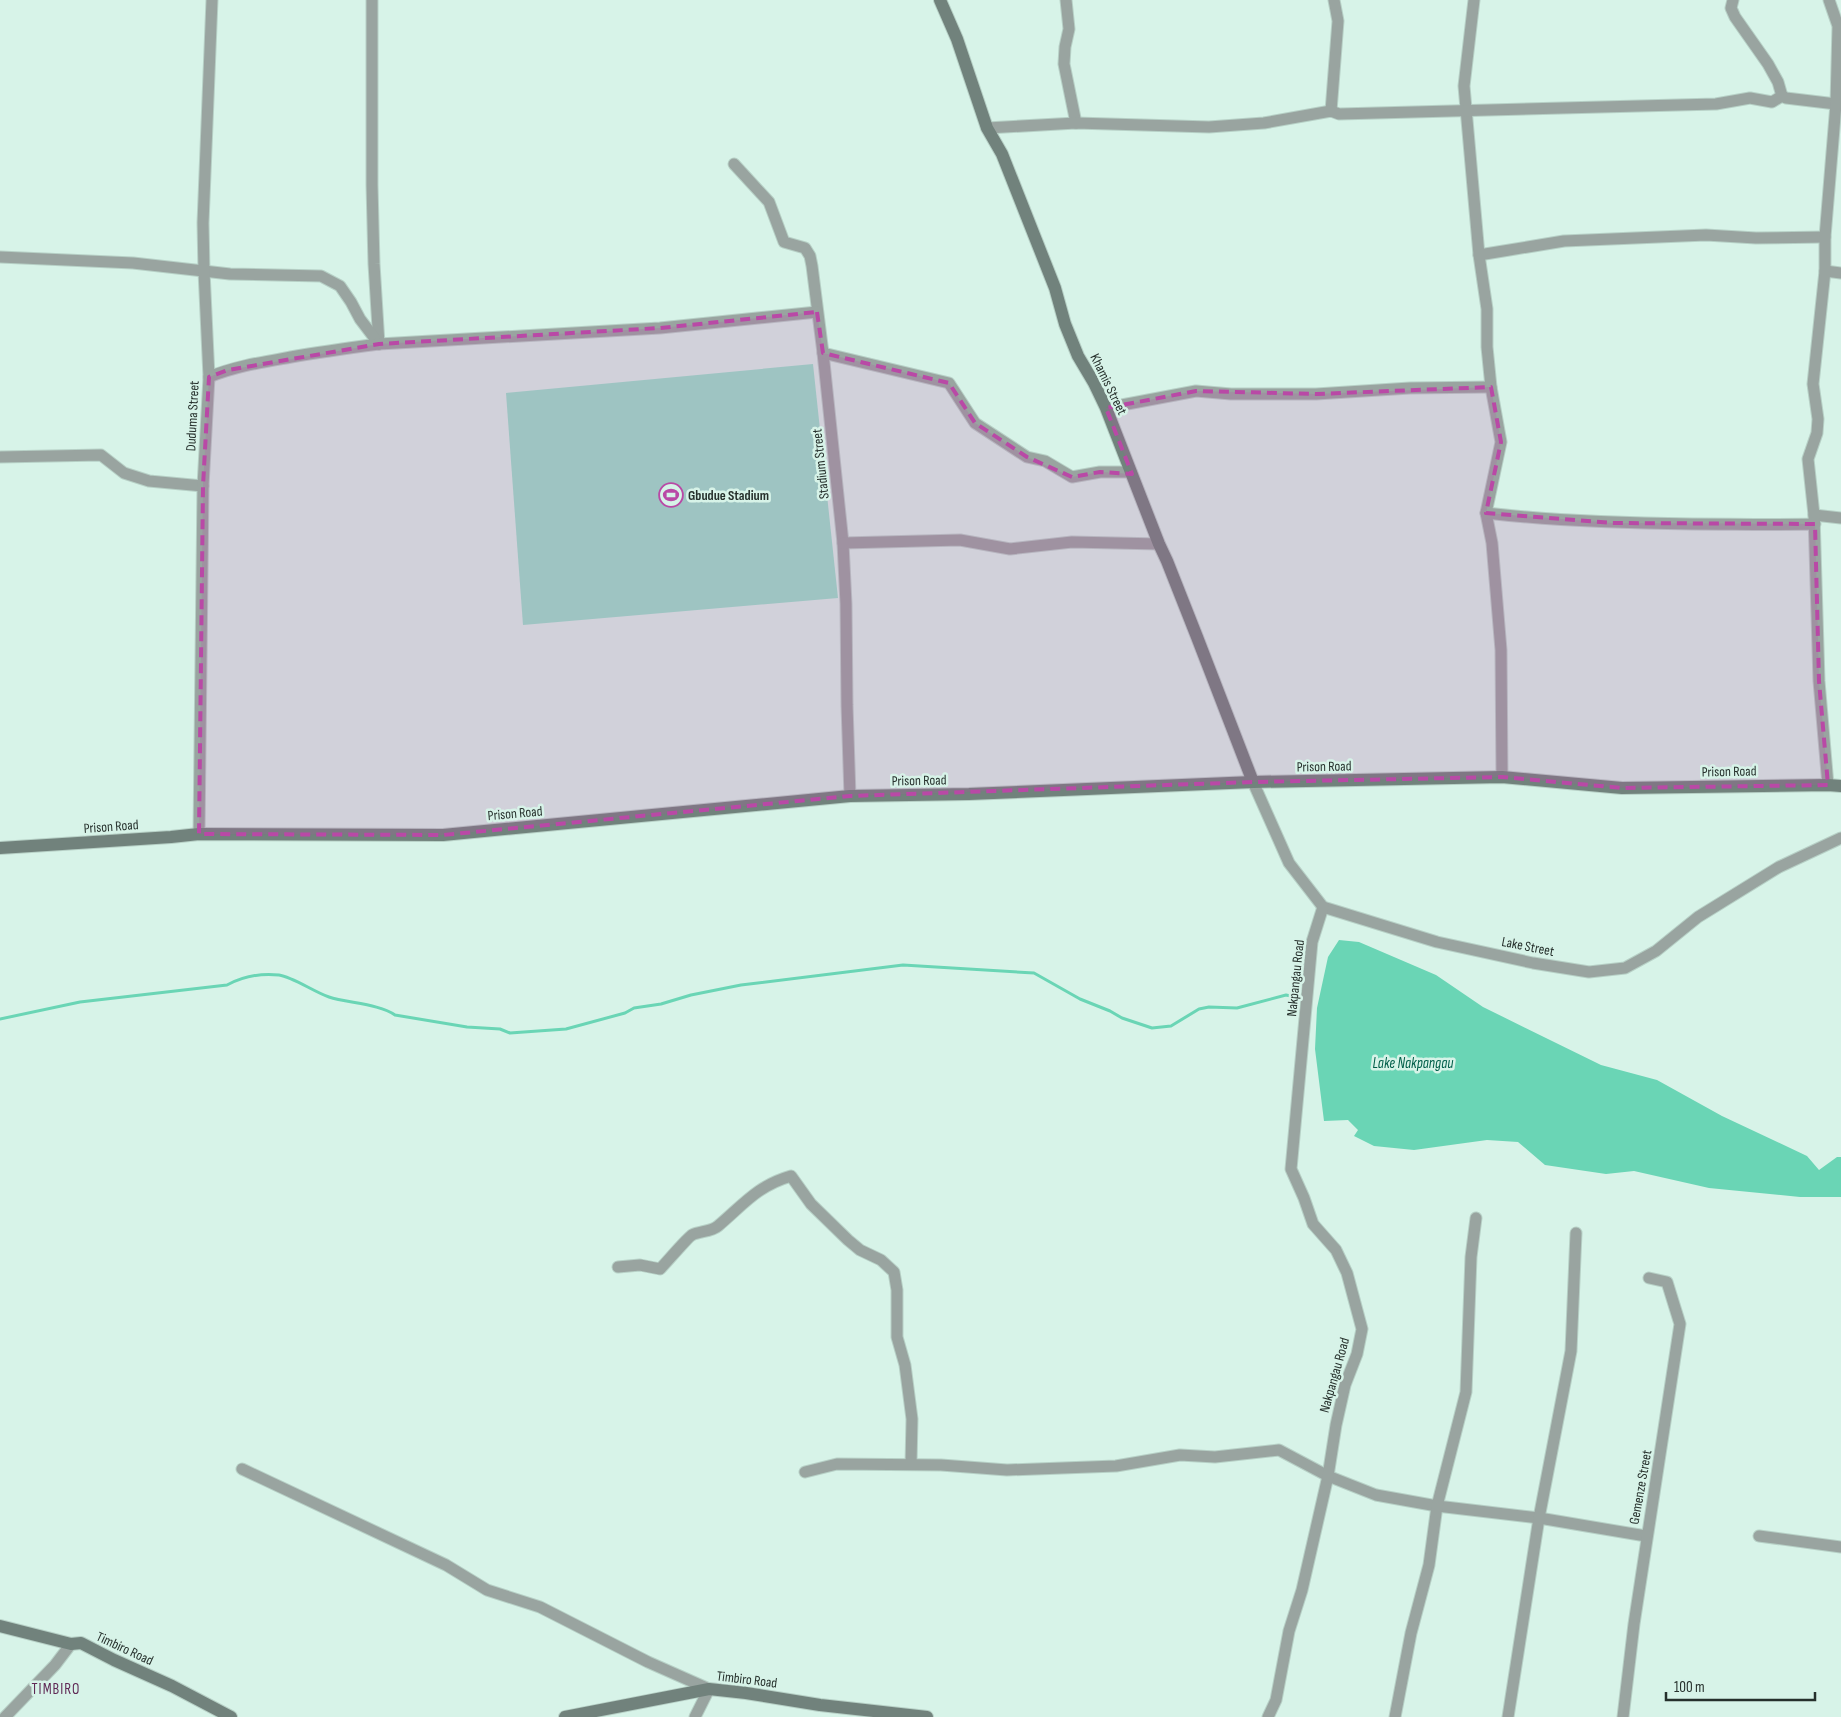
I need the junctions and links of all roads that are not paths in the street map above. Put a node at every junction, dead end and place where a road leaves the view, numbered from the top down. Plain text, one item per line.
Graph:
1 (212, 0) edge
2 (372, 0) edge
3 (940, 0) edge
4 (1066, 0) edge
5 (1334, 0) edge
6 (1474, 0) edge
7 (1733, 0) edge
8 (1829, 0) edge
9 (1782, 96) junction
10 (1836, 104) junction
11 (1332, 110) junction
12 (1466, 110) junction
13 (1076, 122) junction
14 (987, 128) junction
15 (734, 164) dead end
16 (1825, 237) junction
17 (1479, 255) junction
18 (0, 257) edge
19 (204, 271) junction
20 (1825, 271) junction
21 (1841, 273) edge
22 (817, 312) junction
23 (379, 344) junction
24 (823, 353) junction
25 (210, 378) junction
26 (1491, 387) junction
27 (1106, 408) junction
28 (0, 457) edge
29 (1131, 472) junction
30 (203, 486) junction
31 (1486, 512) junction
32 (1841, 518) edge
33 (1814, 519) junction
34 (843, 543) junction
35 (1159, 544) junction
36 (1502, 777) junction
37 (1253, 782) junction
38 (1834, 786) edge
39 (850, 796) junction
40 (199, 834) junction
41 (1841, 838) edge
42 (0, 848) edge
43 (1322, 907) junction
44 (1476, 1218) dead end
45 (1576, 1233) dead end
46 (618, 1267) dead end
47 (1649, 1278) dead end
48 (912, 1464) junction
49 (242, 1469) dead end
50 (805, 1472) dead end
51 (1328, 1476) junction
52 (1437, 1506) junction
53 (1539, 1518) junction
54 (1646, 1536) junction
55 (1759, 1536) dead end
56 (1841, 1547) edge
57 (0, 1626) edge
58 (70, 1644) junction
59 (709, 1689) junction
60 (1271, 1716) edge
61 (4, 1717) edge
62 (231, 1717) edge
63 (565, 1717) edge
64 (695, 1717) edge
65 (926, 1717) edge
66 (1394, 1717) edge
67 (1508, 1717) edge
68 (1623, 1717) edge

1 - 19 street, Duduma Street
2 - 23 street
3 - 14 street, Khamis Street
4 - 13 street
5 - 11 street
6 - 12 street
7 - 9 street
8 - 10 street
9 - 10 street
9 - 12 street
10 - 16 street
11 - 12 street
11 - 13 street
12 - 17 street
13 - 14 street
14 - 27 street, Khamis Street
15 - 22 street, Stadium Street
16 - 17 street
16 - 20 street
17 - 26 street
18 - 19 street
19 - 23 street
19 - 25 street, Duduma Street
20 - 21 street
20 - 33 street
22 - 23 street
22 - 24 street, Stadium Street
23 - 25 street
24 - 29 street
24 - 34 street, Stadium Street
25 - 30 street, Duduma Street
26 - 27 street
26 - 31 street
27 - 29 street, Khamis Street
28 - 30 street
29 - 35 street, Khamis Street
30 - 40 street, Duduma Street
31 - 33 street
31 - 36 street
32 - 33 street
33 - 38 street
34 - 35 street
34 - 39 street, Stadium Street
35 - 37 street, Khamis Street
36 - 37 street, Prison Road
36 - 38 street, Prison Road
37 - 39 street, Prison Road
37 - 43 street
39 - 40 street, Prison Road
40 - 42 street, Prison Road
41 - 43 street, Lake Street
43 - 51 street, Nakpangau Road
44 - 52 street
45 - 53 street
46 - 48 street
47 - 54 street, Gemenze Street
48 - 50 street
48 - 51 street
49 - 59 street
51 - 52 street
51 - 60 street, Nakpangau Road
52 - 53 street
52 - 66 street
53 - 54 street
53 - 67 street
54 - 68 street, Gemenze Street
55 - 56 street
57 - 58 street, Timbiro Road
58 - 61 street
58 - 62 street, Timbiro Road
59 - 63 street, Timbiro Road
59 - 64 street
59 - 65 street, Timbiro Road

